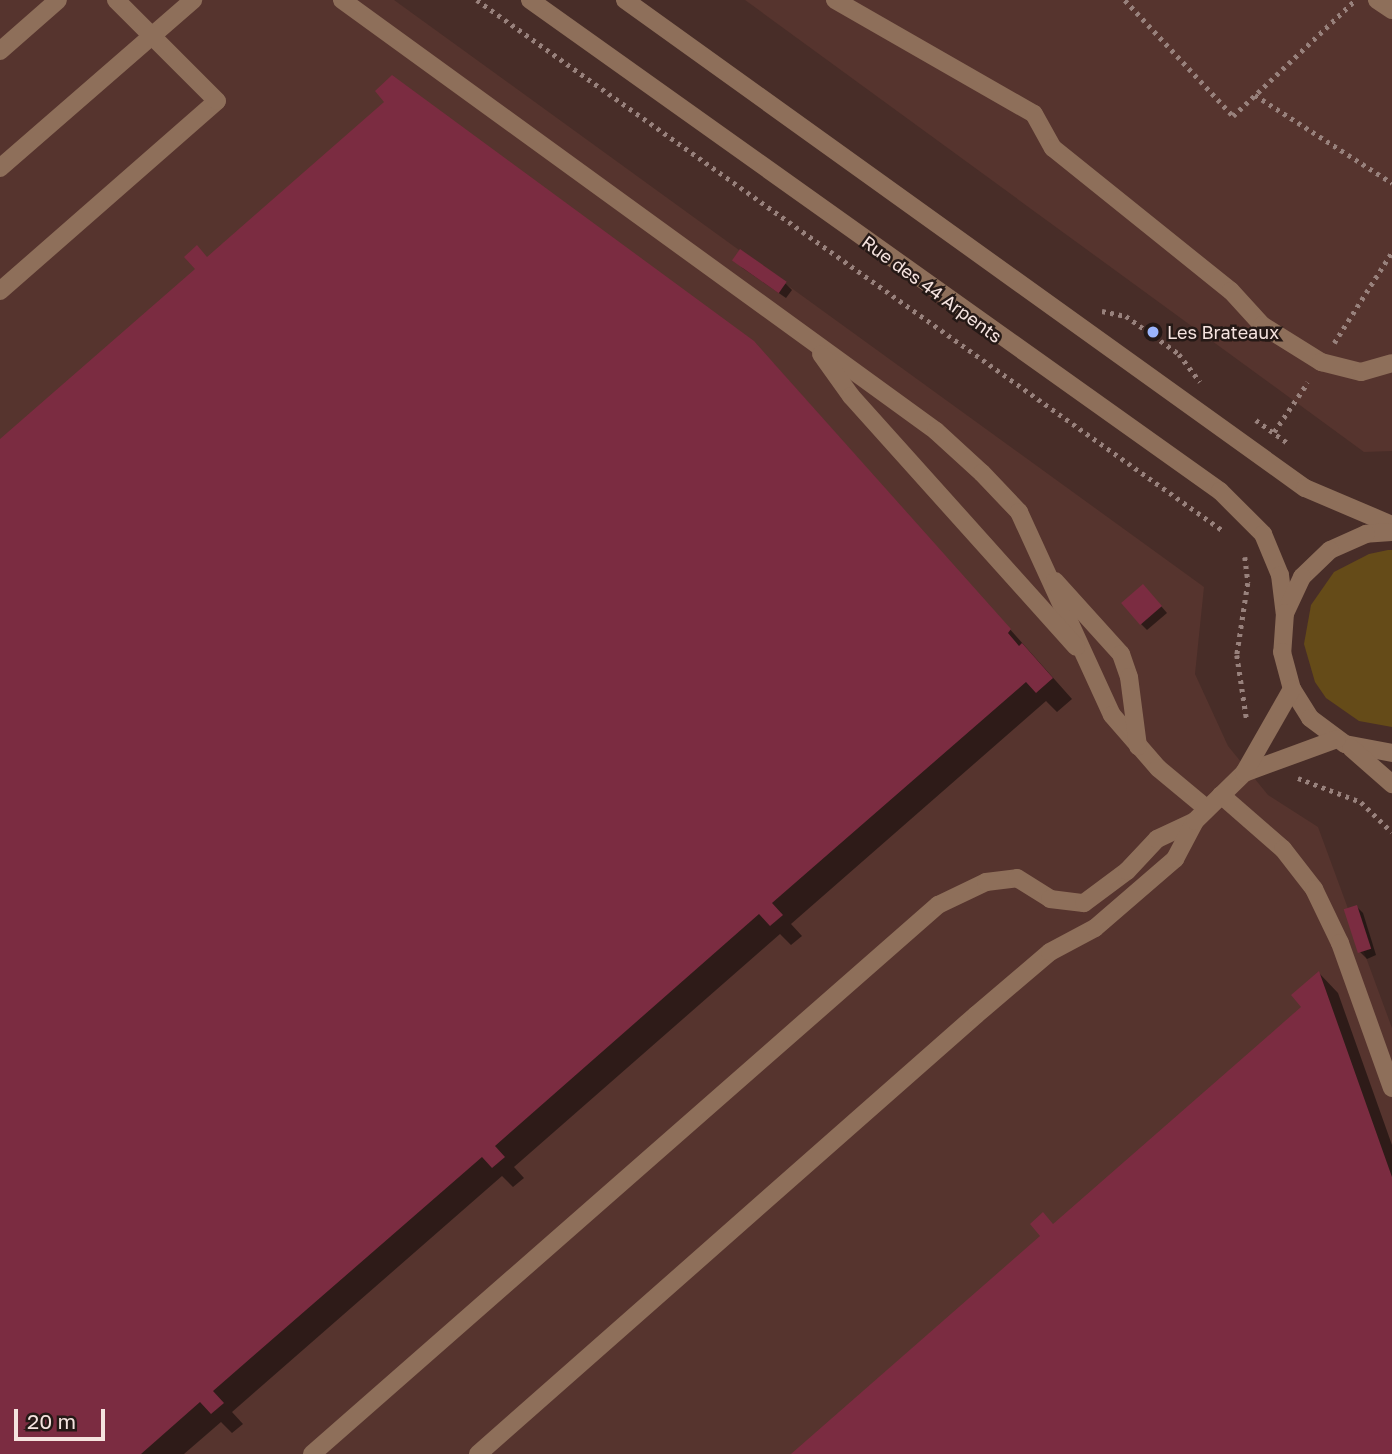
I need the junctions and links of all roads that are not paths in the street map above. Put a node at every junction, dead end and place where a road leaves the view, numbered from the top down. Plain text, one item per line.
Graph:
1 (58, 0) edge
2 (116, 0) edge
3 (193, 0) edge
4 (342, 0) edge
5 (530, 0) edge
6 (625, 0) edge
7 (835, 0) edge
8 (1377, 0) edge
9 (1392, 10) edge
10 (152, 36) junction
11 (0, 51) edge
12 (0, 169) edge
13 (0, 291) edge
14 (814, 344) junction
15 (1392, 363) edge
16 (1392, 525) edge
17 (1392, 532) edge
18 (1046, 572) junction
19 (1285, 613) junction
20 (1081, 652) junction
21 (1292, 689) junction
22 (1341, 742) junction
23 (1138, 746) junction
24 (1392, 753) edge
25 (1244, 773) junction
26 (1392, 784) edge
27 (1221, 795) junction
28 (1201, 814) junction
29 (1392, 1088) edge
30 (312, 1454) edge
31 (478, 1454) edge

1 - 11 street
2 - 10 street
3 - 10 street
4 - 14 street
5 - 19 street, Rue des 44 Arpents
6 - 16 street
7 - 15 street
8 - 9 street
10 - 12 street
10 - 13 street
14 - 18 street
14 - 20 street
17 - 19 street, Rue des 44 Arpents
18 - 20 street
18 - 23 street
19 - 21 street, Rue des 44 Arpents
20 - 23 street
21 - 22 street, Rue des 44 Arpents
21 - 25 street
22 - 24 street, Rue des 44 Arpents
22 - 25 street
22 - 26 street, Rue des 44 Arpents
23 - 28 street
25 - 27 street
27 - 28 street
27 - 29 street
28 - 30 street
28 - 31 street

